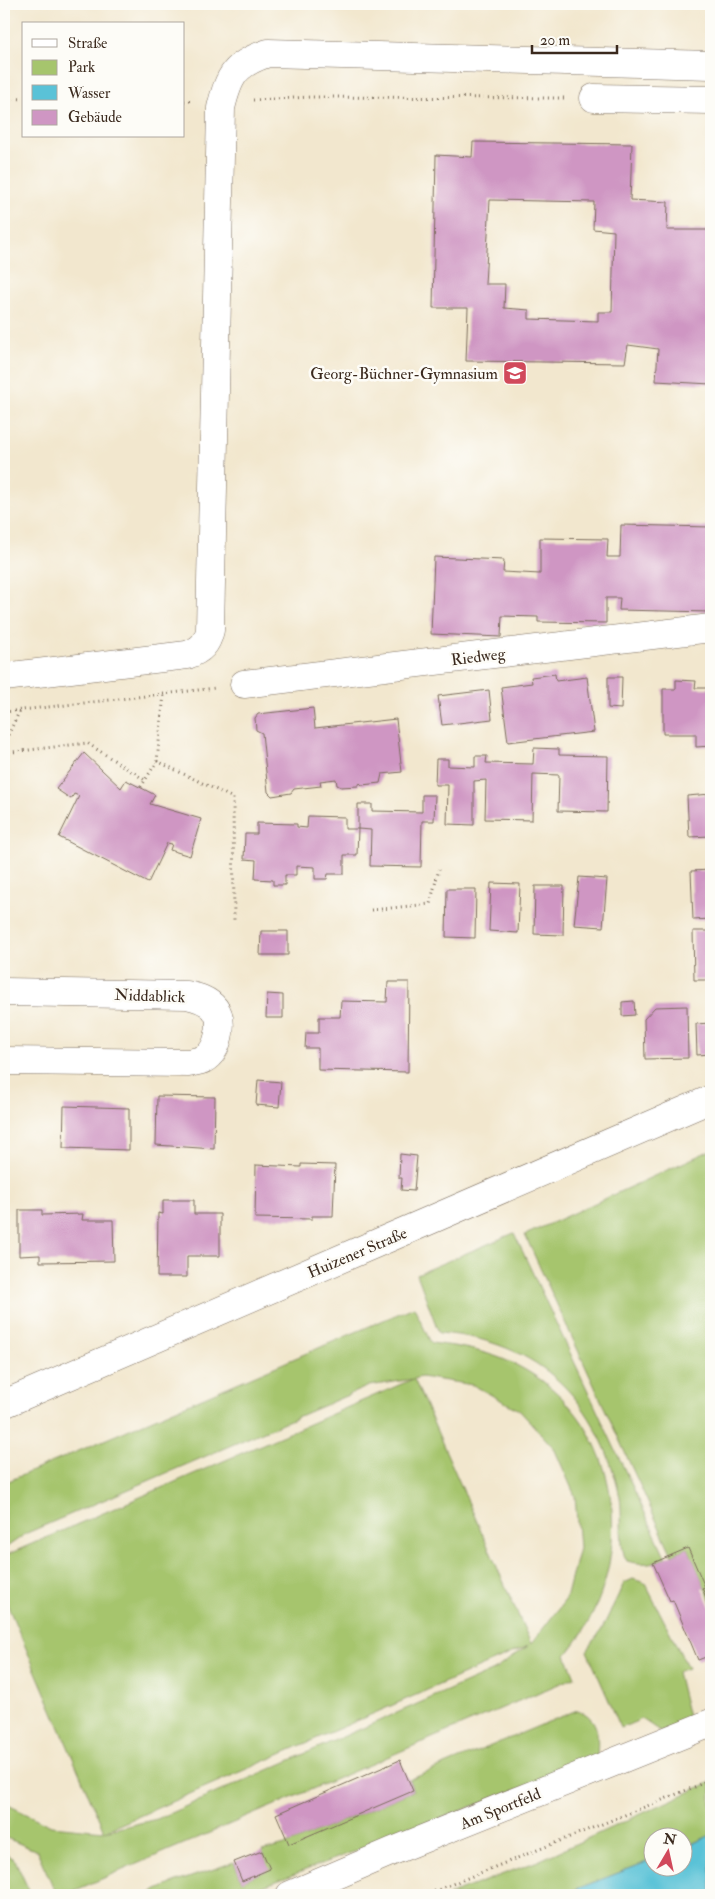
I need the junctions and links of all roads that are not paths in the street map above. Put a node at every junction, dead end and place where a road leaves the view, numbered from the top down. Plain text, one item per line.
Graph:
1 (711, 65) edge
2 (594, 98) road end
3 (711, 100) edge
4 (711, 628) edge
5 (4, 677) edge
6 (244, 684) road end
7 (4, 992) edge
8 (4, 1062) edge
9 (711, 1100) edge
10 (4, 1404) edge
11 (711, 1723) edge
12 (290, 1895) edge

1 - 5 street
2 - 3 street
4 - 6 street, Riedweg
7 - 8 street, Niddablick
9 - 10 street, Huizener Straße
11 - 12 street, Am Sportfeld

